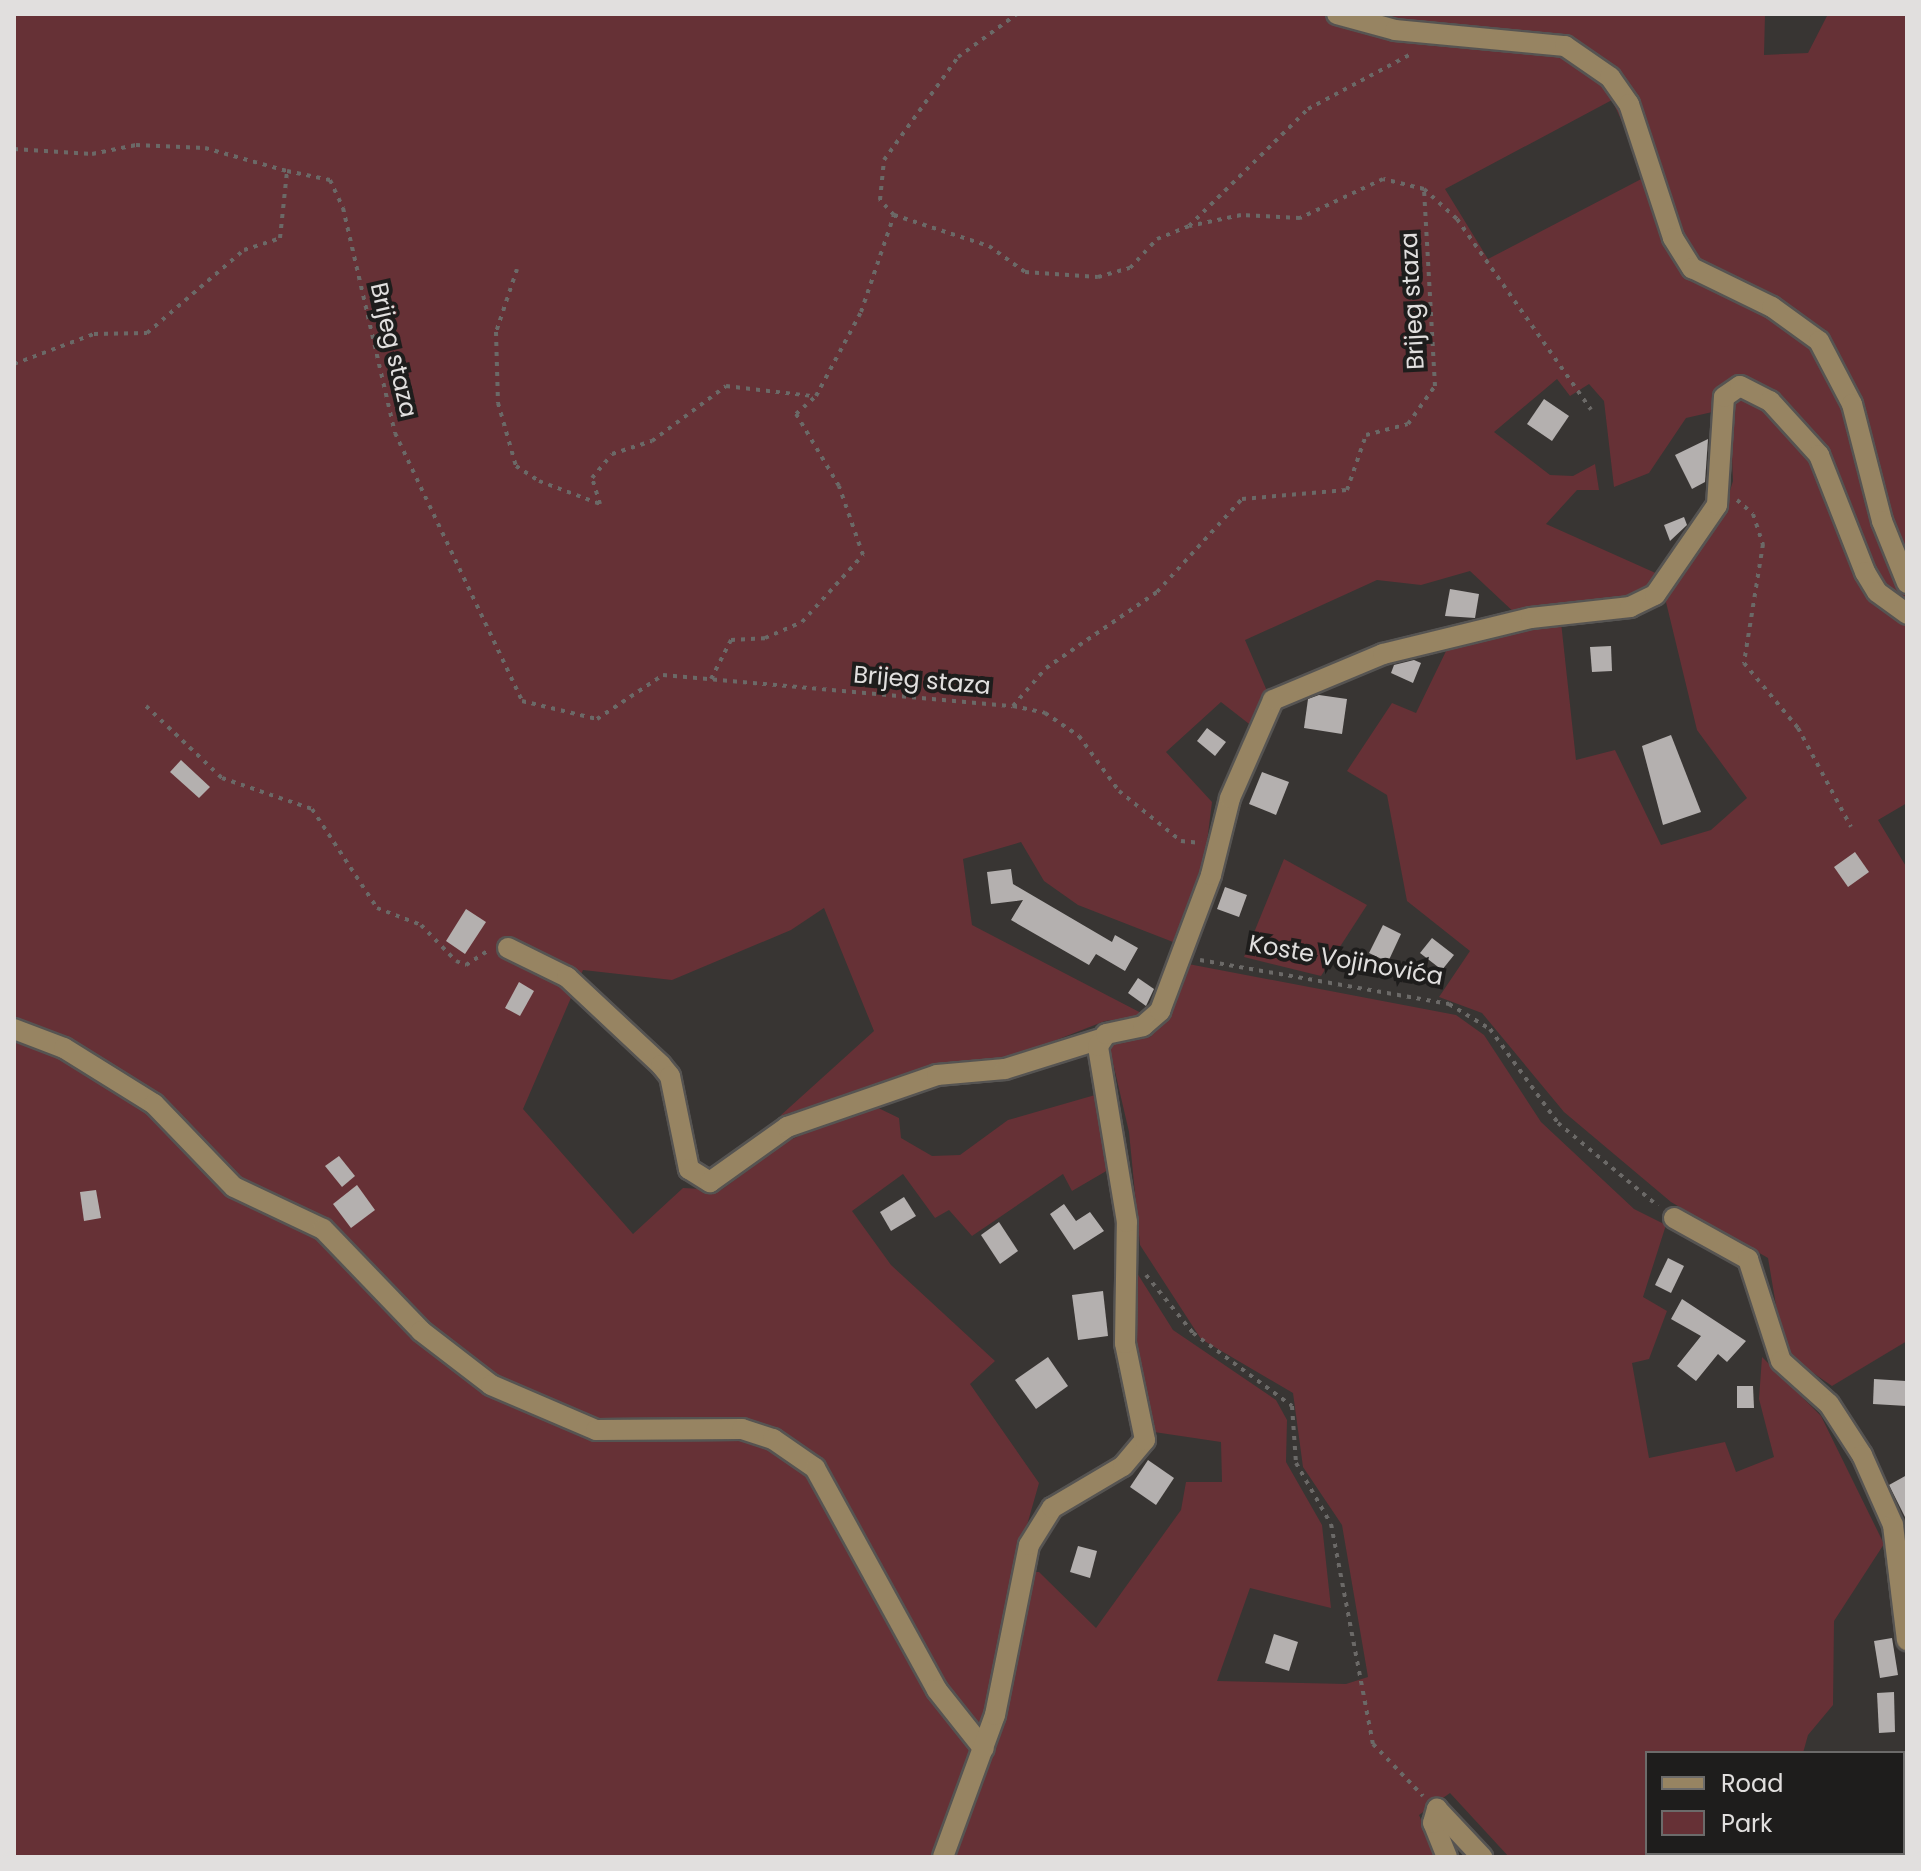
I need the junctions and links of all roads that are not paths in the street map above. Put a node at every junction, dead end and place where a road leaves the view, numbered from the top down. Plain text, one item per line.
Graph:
1 (1337, 14) edge
2 (1907, 583) edge
3 (1907, 614) edge
4 (508, 948) road end
5 (14, 1029) edge
6 (1101, 1039) junction
7 (1674, 1218) road end
8 (1907, 1640) edge
9 (984, 1749) junction
10 (943, 1857) edge
11 (1447, 1857) edge
12 (1482, 1857) edge

1 - 2 street
3 - 6 street
4 - 6 street
5 - 9 street
6 - 9 street
7 - 8 street
9 - 10 street
11 - 12 street

